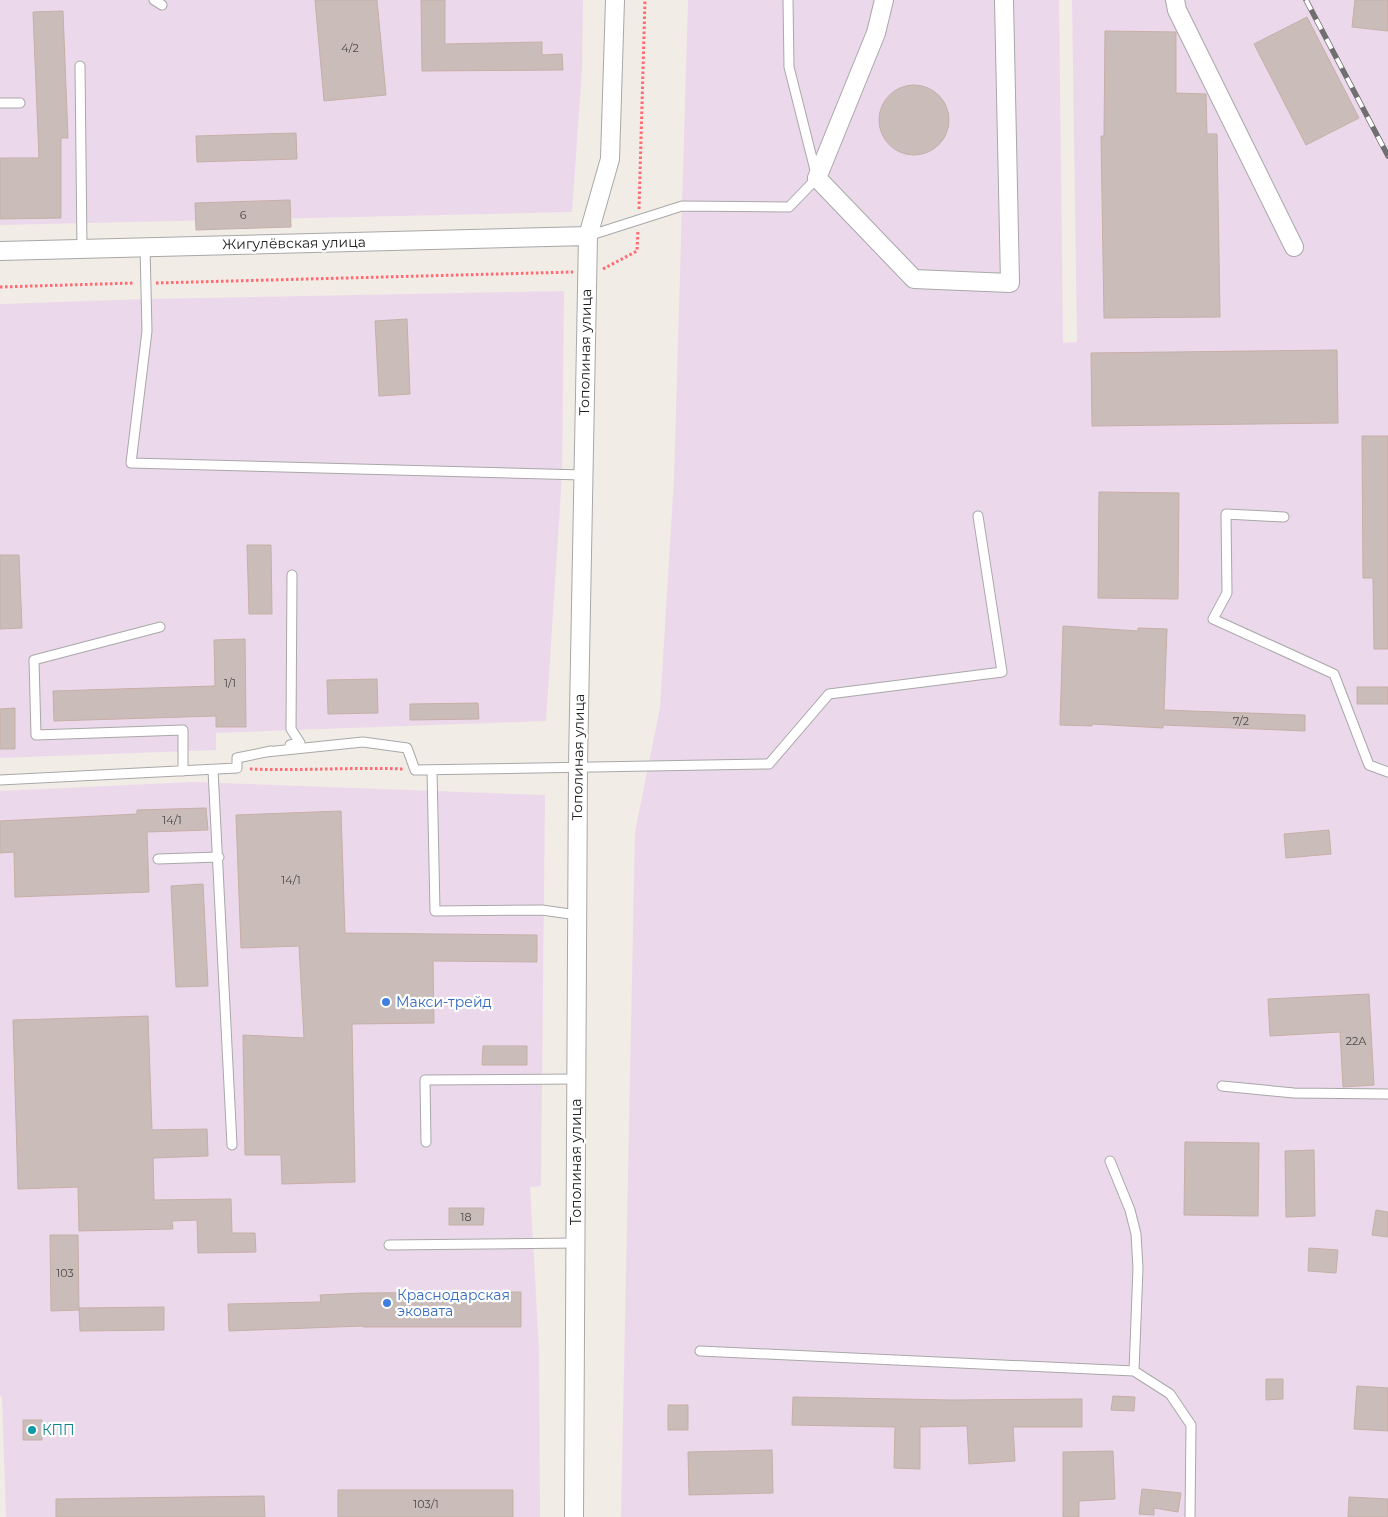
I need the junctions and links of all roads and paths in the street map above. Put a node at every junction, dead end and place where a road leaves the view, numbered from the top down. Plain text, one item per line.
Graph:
1 (615, 0) edge
2 (788, 0) edge
3 (884, 0) edge
4 (1004, 0) edge
5 (1175, 0) edge
6 (80, 66) dead end
7 (20, 102) dead end
8 (0, 103) edge
9 (817, 178) junction
10 (588, 236) junction
11 (144, 247) junction
12 (1294, 247) dead end
13 (82, 248) junction
14 (0, 251) edge
15 (583, 475) junction
16 (978, 516) dead end
17 (1284, 517) dead end
18 (292, 575) dead end
19 (160, 627) dead end
20 (266, 752) junction
21 (578, 765) junction
22 (237, 768) junction
23 (213, 770) junction
24 (415, 770) junction
25 (432, 770) junction
26 (184, 771) junction
27 (1388, 772) edge
28 (0, 780) edge
29 (219, 857) junction
30 (158, 859) dead end
31 (577, 915) junction
32 (576, 1079) junction
33 (1222, 1086) dead end
34 (1388, 1094) edge
35 (426, 1142) dead end
36 (232, 1146) dead end
37 (1110, 1161) dead end
38 (576, 1243) junction
39 (389, 1245) dead end
40 (700, 1351) dead end
41 (1134, 1371) junction
42 (574, 1517) edge
43 (1190, 1517) edge

1 - 10 street, Тополиная улица
2 - 9 lane
3 - 9 street
4 - 9 street
5 - 12 street
6 - 13 lane
7 - 8 lane
9 - 10 lane
10 - 11 street, Жигулёвская улица
10 - 15 street, Тополиная улица
11 - 13 street, Жигулёвская улица
11 - 15 lane
13 - 14 street, Жигулёвская улица
15 - 21 street, Тополиная улица
16 - 21 lane
17 - 27 lane
18 - 20 lane
19 - 26 lane
20 - 22 lane
20 - 24 lane
21 - 25 lane
21 - 31 street, Тополиная улица
22 - 23 lane
22 - 24 path
23 - 26 lane
23 - 29 lane
24 - 25 lane
25 - 31 lane
26 - 28 lane
29 - 30 lane
29 - 36 lane
31 - 32 street, Тополиная улица
32 - 35 lane
32 - 38 street, Тополиная улица
33 - 34 lane
37 - 41 lane
38 - 39 lane
38 - 42 street, Тополиная улица
40 - 41 lane
41 - 43 lane

